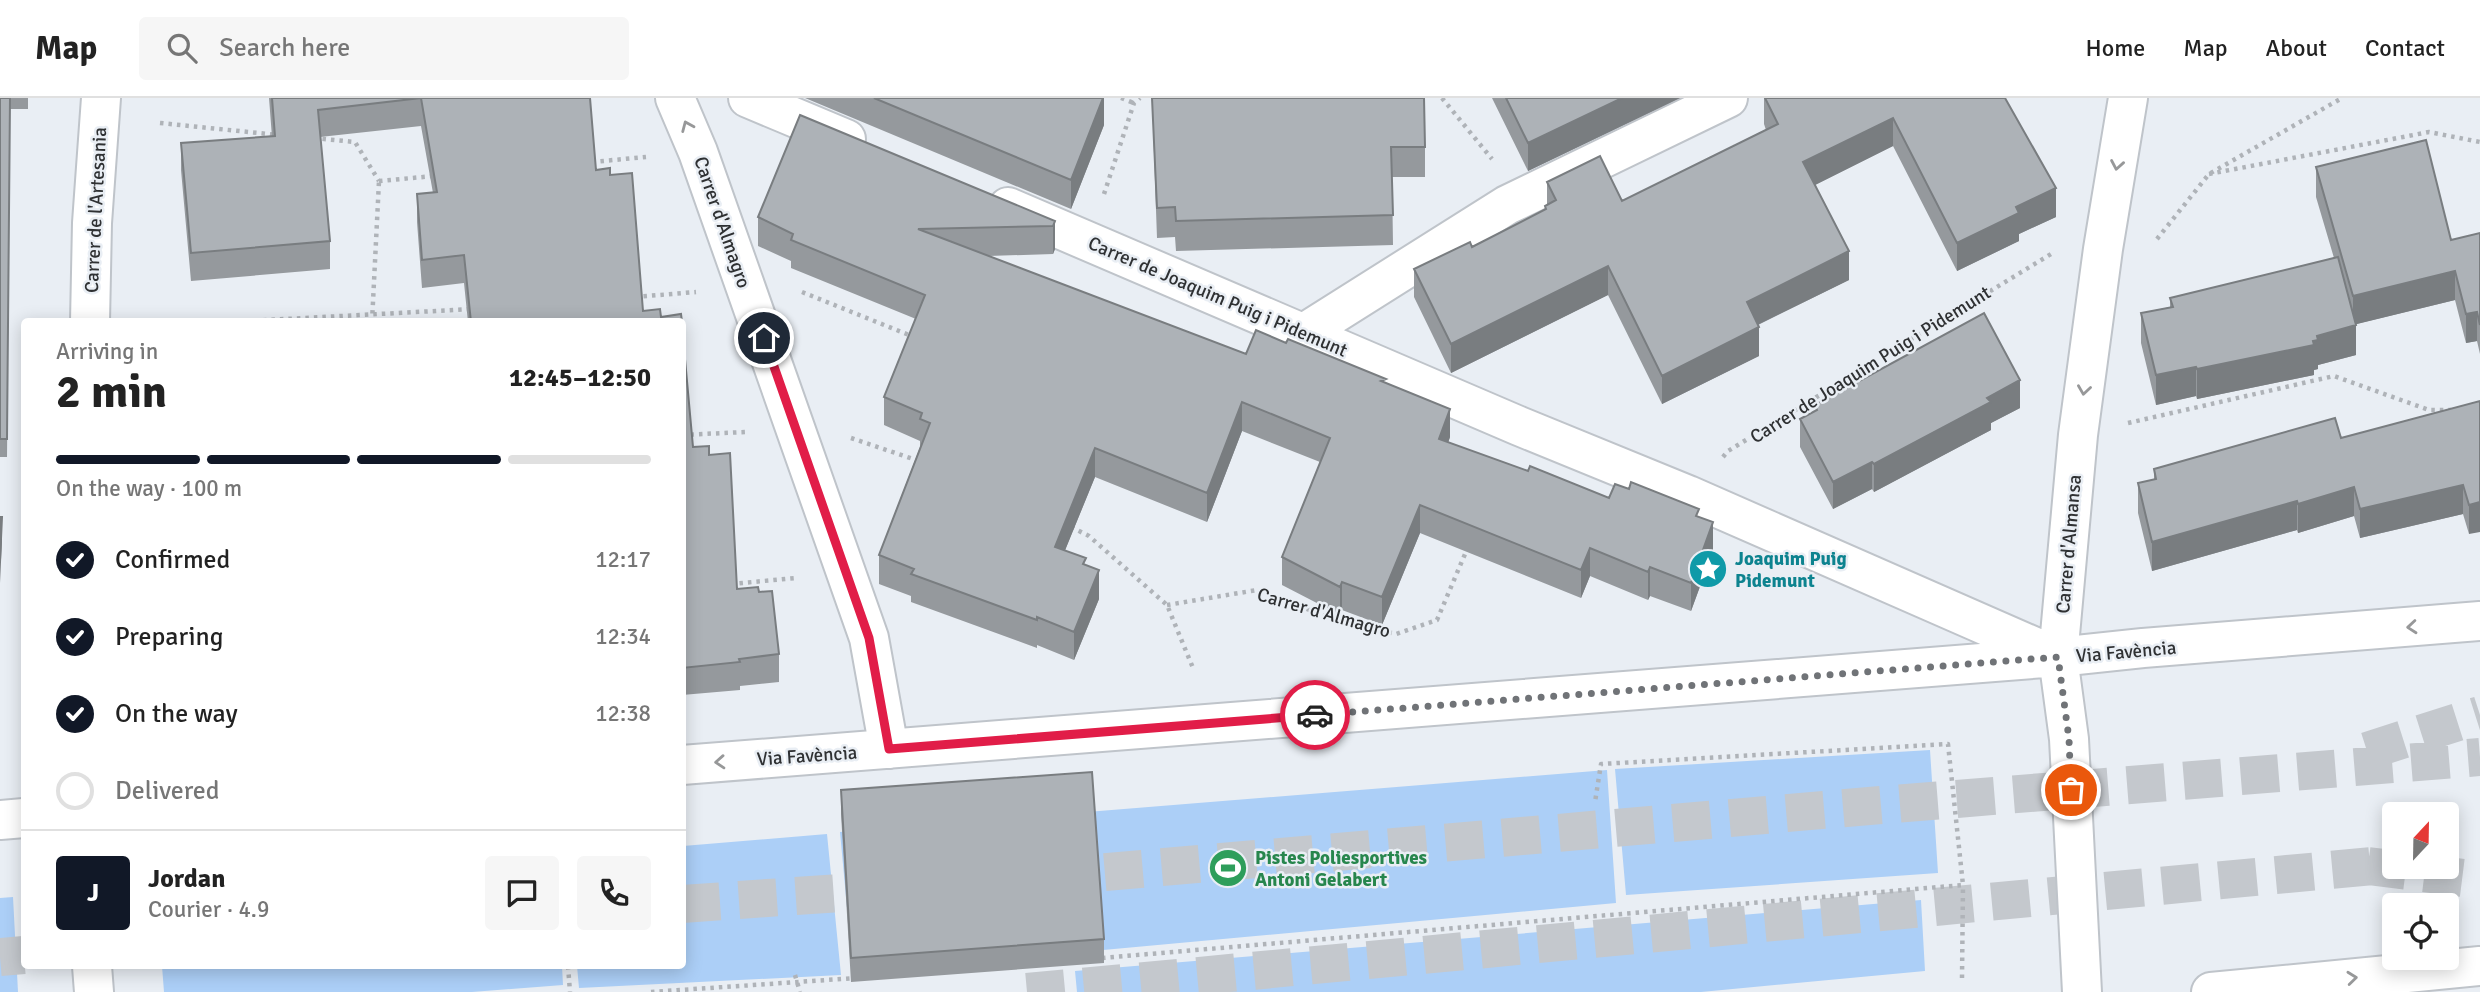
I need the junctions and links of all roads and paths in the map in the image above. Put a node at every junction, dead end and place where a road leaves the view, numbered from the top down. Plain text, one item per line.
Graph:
1 (101, 98) edge
2 (675, 98) edge
3 (748, 98) edge
4 (1121, 98) edge
5 (1140, 98) edge
6 (1441, 98) edge
7 (1728, 98) edge
8 (2128, 98) edge
9 (2342, 98) edge
10 (1134, 103) junction
11 (160, 123) dead end
12 (290, 136) edge
13 (303, 137) edge
14 (2480, 142) edge
15 (874, 151) edge
16 (656, 156) dead end
17 (586, 162) edge
18 (2209, 174) junction
19 (448, 175) edge
20 (379, 181) junction
21 (975, 193) edge
22 (1507, 205) junction
23 (1089, 240) junction
24 (2154, 243) dead end
25 (2052, 253) dead end
26 (705, 292) dead end
27 (800, 292) dead end
28 (625, 298) edge
29 (477, 309) edge
30 (373, 315) junction
31 (90, 318) edge
32 (311, 318) edge
33 (373, 318) edge
34 (1304, 333) junction
35 (917, 338) edge
36 (2455, 410) edge
37 (2120, 425) dead end
38 (757, 431) dead end
39 (686, 435) edge
40 (844, 436) dead end
41 (922, 462) edge
42 (1688, 495) junction
43 (1067, 524) edge
44 (1473, 535) edge
45 (796, 578) dead end
46 (720, 585) edge
47 (1167, 605) junction
48 (2480, 621) edge
49 (2058, 657) junction
50 (1193, 668) dead end
51 (889, 749) junction
52 (686, 765) edge
53 (1595, 802) dead end
54 (21, 818) edge
55 (0, 820) edge
56 (1963, 884) junction
57 (1090, 959) edge
58 (2480, 966) edge
59 (92, 969) edge
60 (568, 969) edge
61 (795, 975) dead end
62 (868, 977) edge
63 (1962, 978) dead end
64 (798, 983) junction
65 (94, 992) edge
66 (570, 992) edge
67 (650, 992) edge
68 (800, 992) edge
69 (2082, 992) edge
70 (2211, 992) edge

1 - 31 street, Carrer de l'Artesania
51 -> 2 street, Carrer d'Almagro
3 - 15 street
4 - 10 path
5 - 10 path
6 - 22 path
7 - 22 street
8 -> 49 street, Carrer d'Almansa
9 - 18 path
10 - 23 path
11 - 12 path
13 - 20 path
14 - 18 path
16 - 17 path
18 - 24 path
19 - 20 path
20 - 30 path
21 - 23 street, Carrer de Joaquim Puig i Pidemunt
22 - 34 street
23 - 34 street, Carrer de Joaquim Puig i Pidemunt
25 - 42 path, Carrer de Joaquim Puig i Pidemunt
26 - 28 path, Carrer d'Almagro
27 - 35 path
29 - 30 path
30 - 32 path
30 - 33 path
34 - 42 street, Carrer de Joaquim Puig i Pidemunt
36 - 37 path
38 - 39 path
40 - 41 path
42 - 49 street, Carrer de Joaquim Puig i Pidemunt
43 - 47 path
44 - 47 path, Carrer d'Almagro
45 - 46 path
47 - 50 path
48 -> 49 street, Via Favència
49 - 51 street, Via Favència
49 - 69 street, Carrer d'Almansa
51 -> 52 street, Via Favència
53 - 56 path
54 - 55 street
56 - 57 path
56 - 63 path
70 -> 58 street
59 - 65 street
60 - 66 path
61 - 64 path
62 - 64 path
64 - 67 path
64 - 68 path

